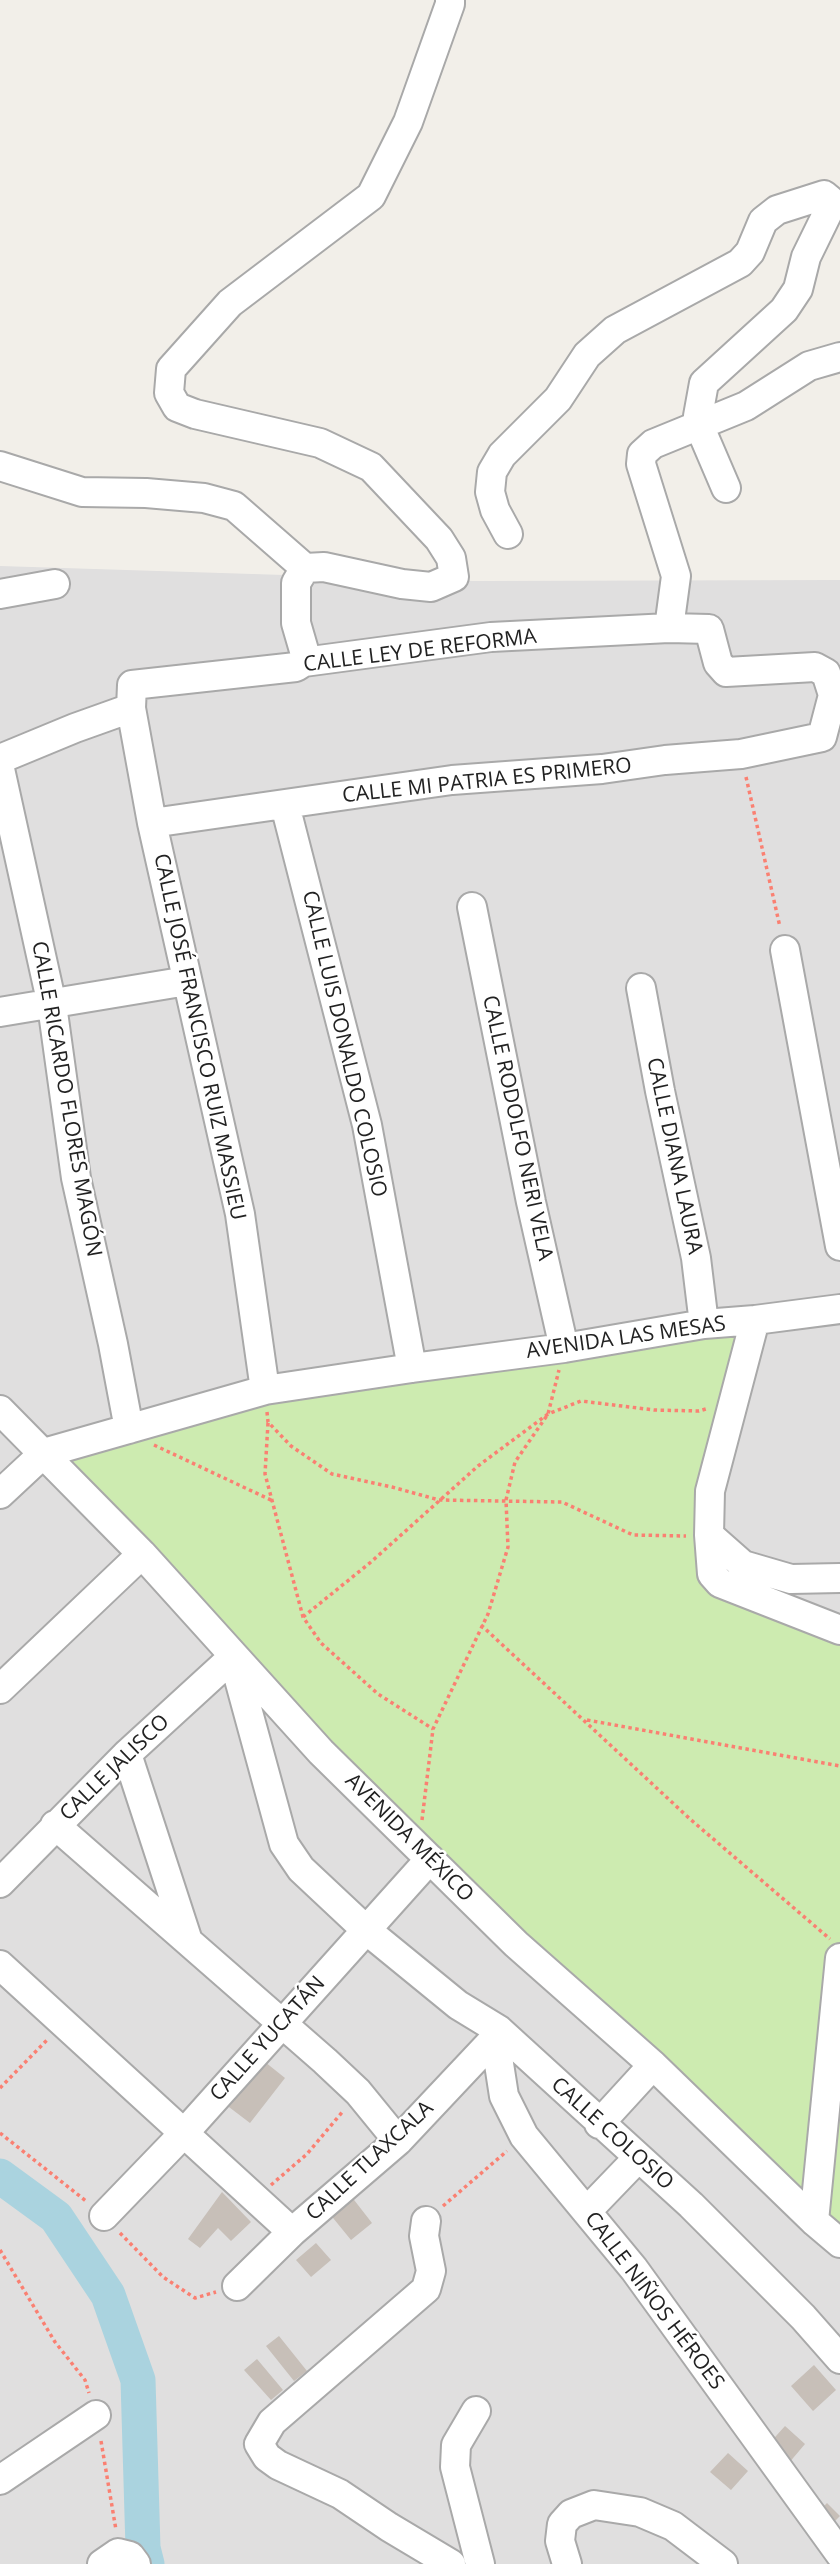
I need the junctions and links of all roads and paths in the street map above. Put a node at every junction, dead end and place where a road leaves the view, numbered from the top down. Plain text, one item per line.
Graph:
1 (450, 0) edge
2 (840, 358) edge
3 (698, 420) junction
4 (0, 466) edge
5 (726, 488) dead end
6 (508, 534) dead end
7 (305, 568) junction
8 (55, 584) dead end
9 (0, 594) edge
10 (669, 628) junction
11 (304, 662) junction
12 (132, 697) junction
13 (822, 737) joint
14 (741, 754) junction
15 (0, 759) edge
16 (0, 769) edge
17 (285, 805) junction
18 (152, 823) junction
19 (472, 907) dead end
20 (785, 950) joint
21 (187, 981) junction
22 (641, 988) dead end
23 (52, 1004) junction
24 (0, 1012) edge
25 (840, 1247) edge
26 (840, 1309) edge
27 (755, 1321) junction
28 (704, 1324) junction
29 (564, 1348) junction
30 (412, 1368) junction
31 (265, 1390) junction
32 (735, 1400) junction
33 (0, 1410) edge
34 (548, 1414) junction
35 (268, 1422) junction
36 (129, 1429) junction
37 (44, 1453) junction
38 (0, 1494) edge
39 (439, 1500) junction
40 (506, 1500) junction
41 (272, 1501) junction
42 (709, 1535) junction
43 (142, 1554) junction
44 (840, 1578) edge
45 (303, 1617) junction
46 (481, 1625) junction
47 (840, 1630) edge
48 (233, 1657) junction
49 (0, 1689) edge
50 (586, 1720) junction
51 (433, 1729) junction
52 (127, 1754) junction
53 (840, 1766) edge
54 (422, 1821) dead end
55 (55, 1825) junction
56 (430, 1859) junction
57 (0, 1883) edge
58 (365, 1930) junction
59 (188, 1942) junction
60 (835, 1948) edge
61 (0, 1965) edge
62 (63, 2023) junction
63 (283, 2023) junction
64 (497, 2034) junction
65 (653, 2065) junction
66 (0, 2088) edge
67 (358, 2092) junction
68 (599, 2124) junction
69 (185, 2132) junction
70 (524, 2136) junction
71 (398, 2141) junction
72 (638, 2158) junction
73 (256, 2198) junction
74 (587, 2211) junction
75 (104, 2216) dead end
76 (426, 2221) joint
77 (814, 2221) junction
78 (292, 2232) junction
79 (840, 2243) edge
80 (0, 2250) edge
81 (237, 2286) dead end
82 (840, 2359) edge
83 (476, 2411) dead end
84 (96, 2415) junction
85 (0, 2480) edge
86 (840, 2554) edge
87 (119, 2560) edge
88 (451, 2564) edge
89 (480, 2564) edge
90 (567, 2564) edge
91 (723, 2564) edge

1 - 7 street
2 - 3 street
3 - 5 street
3 - 6 street
3 - 10 street
4 - 7 street
7 - 11 street
8 - 9 street
10 - 11 street, CALLE LEY DE REFORMA
10 - 13 street, CALLE LEY DE REFORMA
11 - 12 street, CALLE LEY DE REFORMA
12 - 15 street, CALLE LEY DE REFORMA
12 - 18 street, CALLE JOSÉ FRANCISCO RUIZ MASSIEU
13 - 14 street, CALLE MI PATRIA ES PRIMERO
14 - 17 street, CALLE MI PATRIA ES PRIMERO
14 - 20 path
16 - 23 street, CALLE RICARDO FLORES MAGÓN
17 - 18 street, CALLE MI PATRIA ES PRIMERO
17 - 30 street, CALLE LUIS DONALDO COLOSIO
18 - 21 street, CALLE JOSÉ FRANCISCO RUIZ MASSIEU
19 - 29 street, CALLE RODOLFO NERI VELA
20 - 25 street
21 - 23 street
21 - 31 street, CALLE JOSÉ FRANCISCO RUIZ MASSIEU
22 - 28 street, CALLE DIANA LAURA
23 - 24 street
23 - 36 street, CALLE RICARDO FLORES MAGÓN
26 - 27 street, AVENIDA LAS MESAS
27 - 28 street, AVENIDA LAS MESAS
27 - 32 street
28 - 29 street, AVENIDA LAS MESAS
29 - 30 street, AVENIDA LAS MESAS
29 - 34 path
30 - 31 street, AVENIDA LAS MESAS
31 - 35 path
31 - 36 street, AVENIDA LAS MESAS
32 - 34 path
32 - 42 street
33 - 37 street, AVENIDA MÉXICO
34 - 39 path
34 - 40 path
35 - 39 path
35 - 41 path
36 - 37 street
36 - 41 path
37 - 38 street
37 - 43 street, AVENIDA MÉXICO
39 - 40 path
39 - 45 path
40 - 42 path
40 - 46 path
41 - 45 path
42 - 44 street
42 - 47 street
43 - 48 street, AVENIDA MÉXICO
43 - 49 street
45 - 51 path
46 - 50 path
46 - 51 path
48 - 52 street, CALLE JALISCO
48 - 56 street, AVENIDA MÉXICO
48 - 58 street, CALLE COLOSIO
50 - 53 path
50 - 60 path
51 - 54 path
52 - 55 street, CALLE JALISCO
52 - 59 street
55 - 57 street, CALLE JALISCO
55 - 59 street
56 - 58 street, CALLE YUCATÁN
56 - 65 street, AVENIDA MÉXICO
58 - 63 street, CALLE YUCATÁN
58 - 64 street, CALLE COLOSIO
59 - 63 street
60 - 77 street
61 - 62 street
62 - 66 path
62 - 69 street
63 - 67 street
63 - 69 street, CALLE YUCATÁN
64 - 68 street, CALLE COLOSIO
64 - 70 street, CALLE NIÑOS HÉROES
64 - 71 street, CALLE TLAXCALA
65 - 68 street
65 - 77 street, AVENIDA MÉXICO
67 - 71 street
67 - 73 path
68 - 72 street, CALLE COLOSIO
69 - 73 street
69 - 75 street, CALLE YUCATÁN
70 - 74 street, CALLE NIÑOS HÉROES
70 - 76 path
71 - 78 street, CALLE TLAXCALA
72 - 74 street
72 - 82 street, CALLE COLOSIO
73 - 78 street
74 - 86 street, CALLE NIÑOS HÉROES
76 - 88 street
77 - 79 street, AVENIDA MÉXICO
78 - 81 street, CALLE TLAXCALA
80 - 84 path
83 - 89 street
84 - 85 street
84 - 87 path
90 - 91 street

